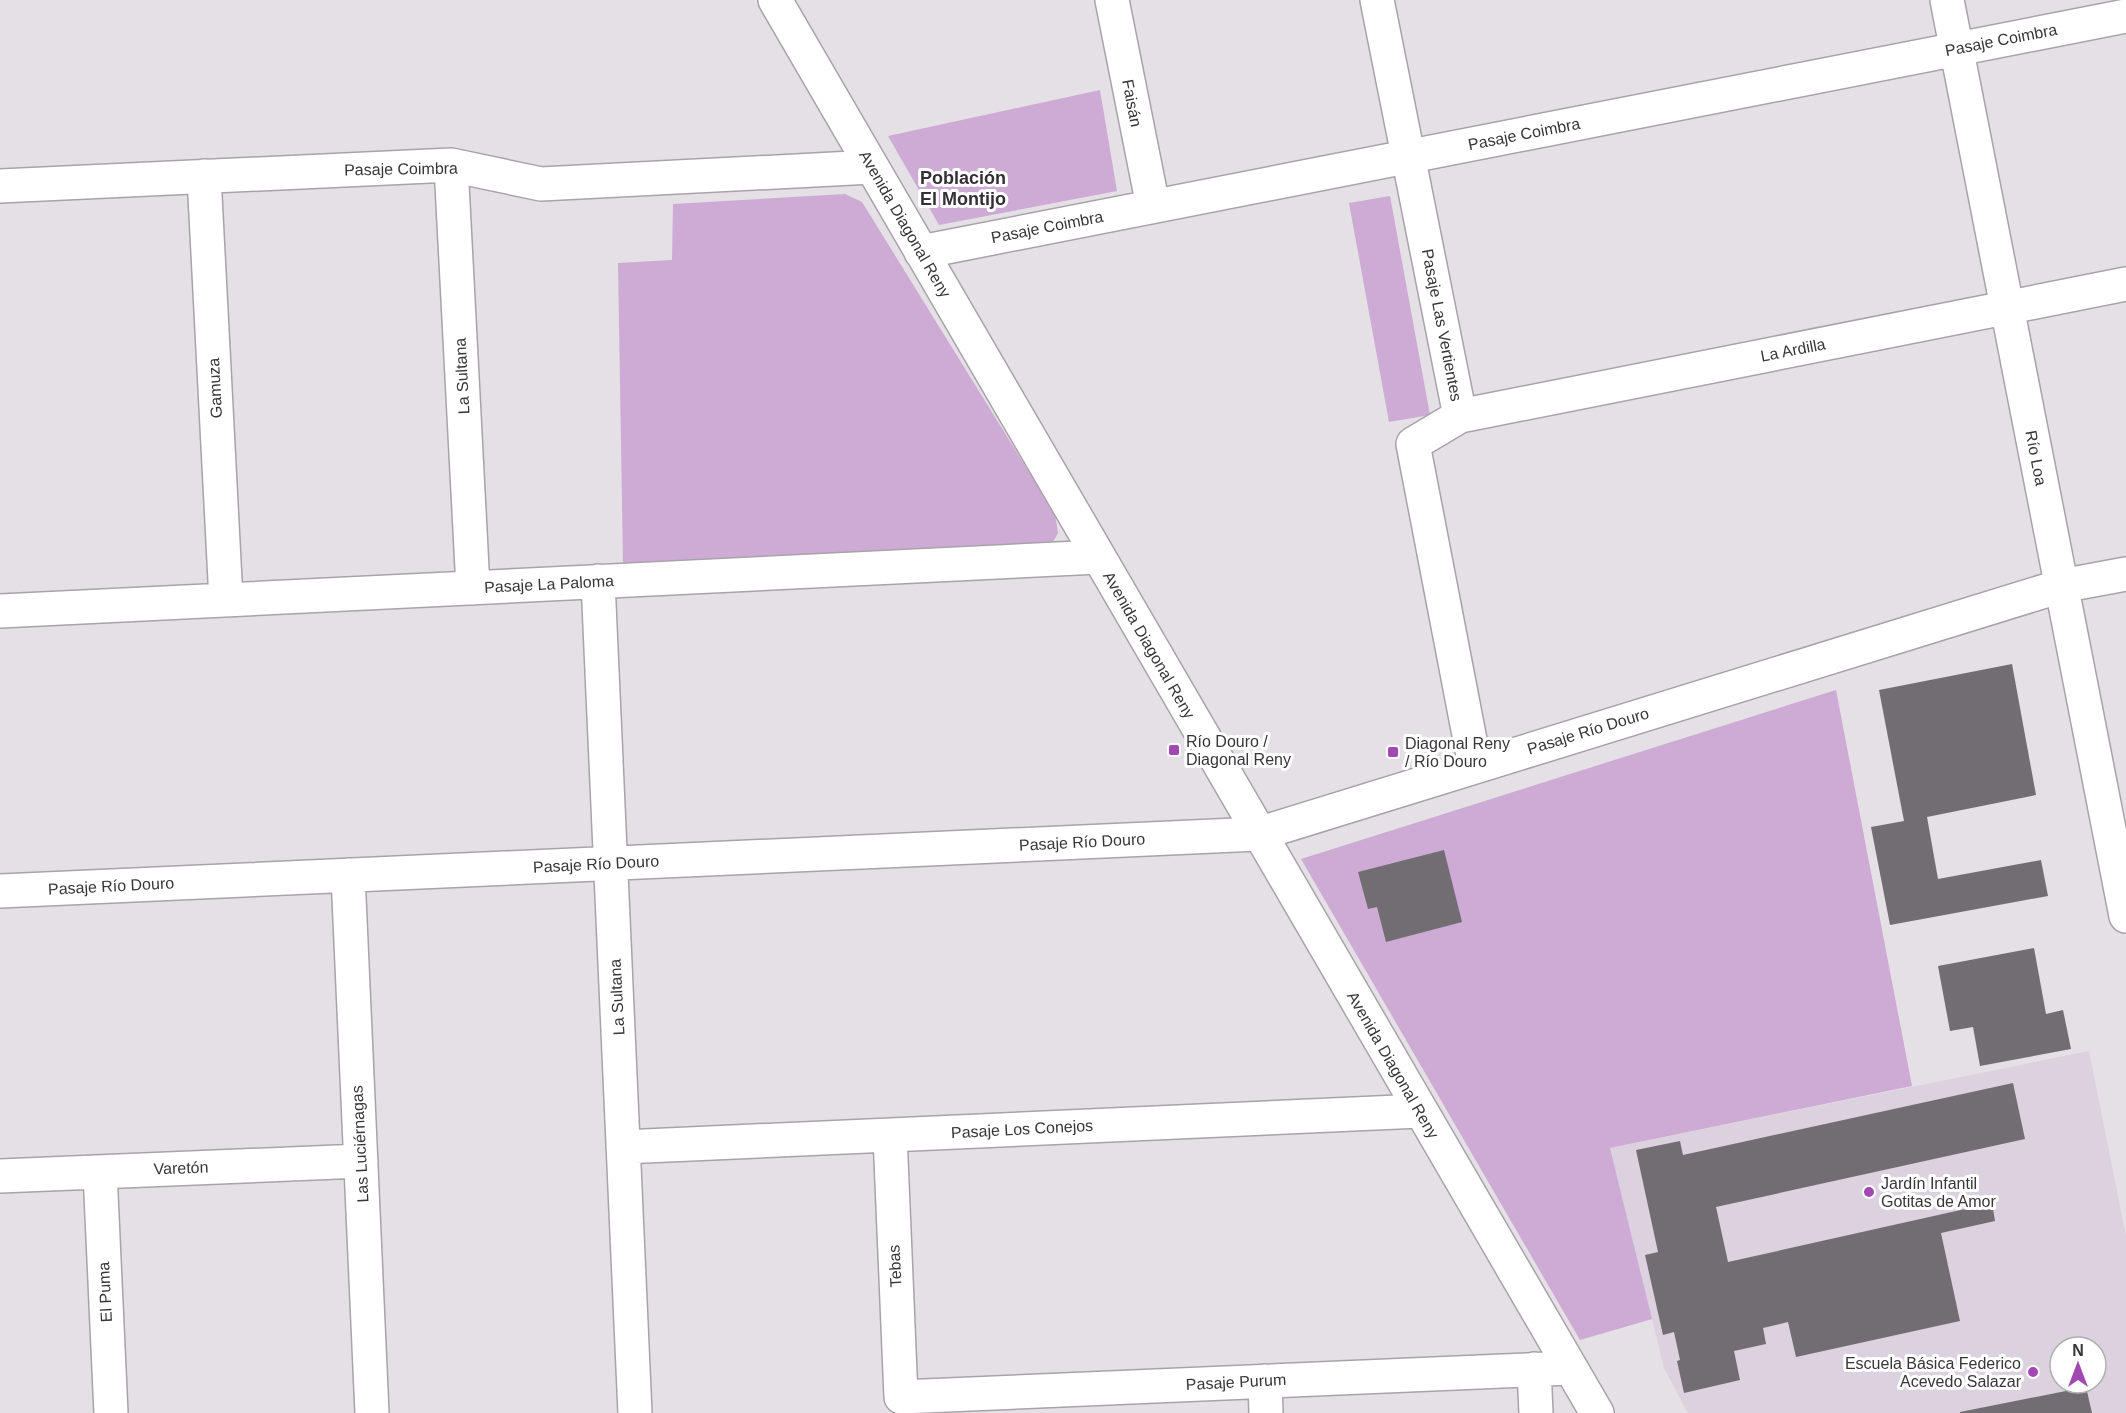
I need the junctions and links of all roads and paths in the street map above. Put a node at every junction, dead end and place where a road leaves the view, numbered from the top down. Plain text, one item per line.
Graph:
1 (775, 0) edge
2 (1112, 0) edge
3 (1377, 0) edge
4 (1947, 0) edge
5 (2126, 16) edge
6 (1957, 49) junction
7 (1408, 157) junction
8 (452, 165) junction
9 (872, 167) junction
10 (204, 176) junction
11 (0, 186) edge
12 (1153, 206) junction
13 (921, 252) junction
14 (2126, 284) edge
15 (2007, 307) junction
16 (1460, 417) junction
17 (1098, 557) junction
18 (2126, 574) edge
19 (598, 581) junction
20 (2061, 586) junction
21 (472, 588) junction
22 (226, 600) junction
23 (0, 611) edge
24 (1475, 766) junction
25 (1258, 834) junction
26 (611, 864) junction
27 (2121, 866) edge
28 (348, 875) junction
29 (0, 891) edge
30 (2126, 916) edge
31 (1420, 1111) junction
32 (890, 1135) junction
33 (623, 1147) junction
34 (361, 1161) junction
35 (100, 1172) junction
36 (0, 1176) edge
37 (1570, 1368) junction
38 (1534, 1369) junction
39 (1265, 1381) junction
40 (901, 1397) joint
41 (1004, 1403) edge
42 (111, 1413) edge
43 (372, 1413) edge
44 (635, 1413) edge
45 (1266, 1413) edge
46 (1536, 1413) edge
47 (1597, 1413) edge

1 - 9 street, Avenida Diagonal Reny
2 - 12 street, Faisán
3 - 7 street, Pasaje Las Vertientes
4 - 6 street, Río Loa
5 - 6 street, Pasaje Coimbra
6 - 7 street, Pasaje Coimbra
6 - 15 street, Río Loa
7 - 12 street, Pasaje Coimbra
7 - 16 street, Pasaje Las Vertientes
8 - 9 street, Pasaje Coimbra
8 - 10 street, Pasaje Coimbra
8 - 21 street, La Sultana
9 - 13 street, Avenida Diagonal Reny
10 - 11 street, Pasaje Coimbra
10 - 22 street, Gamuza
12 - 13 street, Pasaje Coimbra
13 - 17 street, Avenida Diagonal Reny
14 - 15 street, La Ardilla
15 - 16 street, La Ardilla
15 - 20 street, Río Loa
16 - 24 street, Pasaje Las Vertientes
17 - 19 street, Pasaje La Paloma
17 - 25 street, Avenida Diagonal Reny
18 - 20 street, Pasaje Río Douro
19 - 21 street, Pasaje La Paloma
19 - 26 street, La Sultana
20 - 24 street, Pasaje Río Douro
20 - 27 street, Río Loa
21 - 22 street, Pasaje La Paloma
22 - 23 street, Pasaje La Paloma
24 - 25 street, Pasaje Río Douro
25 - 26 street, Pasaje Río Douro
25 - 31 street, Avenida Diagonal Reny
26 - 28 street, Pasaje Río Douro
26 - 33 street, La Sultana
27 - 30 street, Río Loa
28 - 29 street, Pasaje Río Douro
28 - 34 street, Las Luciérnagas
31 - 32 street, Pasaje Los Conejos
31 - 37 street, Avenida Diagonal Reny
32 - 33 street, Pasaje Los Conejos
32 - 40 street, Tebas
33 - 44 street, La Sultana
34 - 35 street, Varetón
34 - 43 street, Las Luciérnagas
35 - 36 street, Varetón
35 - 42 street, El Puma
37 - 38 street, Pasaje Purum
37 - 47 street, Avenida Diagonal Reny
38 - 39 street, Pasaje Purum
38 - 46 street
39 - 41 street, Pasaje Purum
39 - 45 street
40 - 41 street, Pasaje Purum

